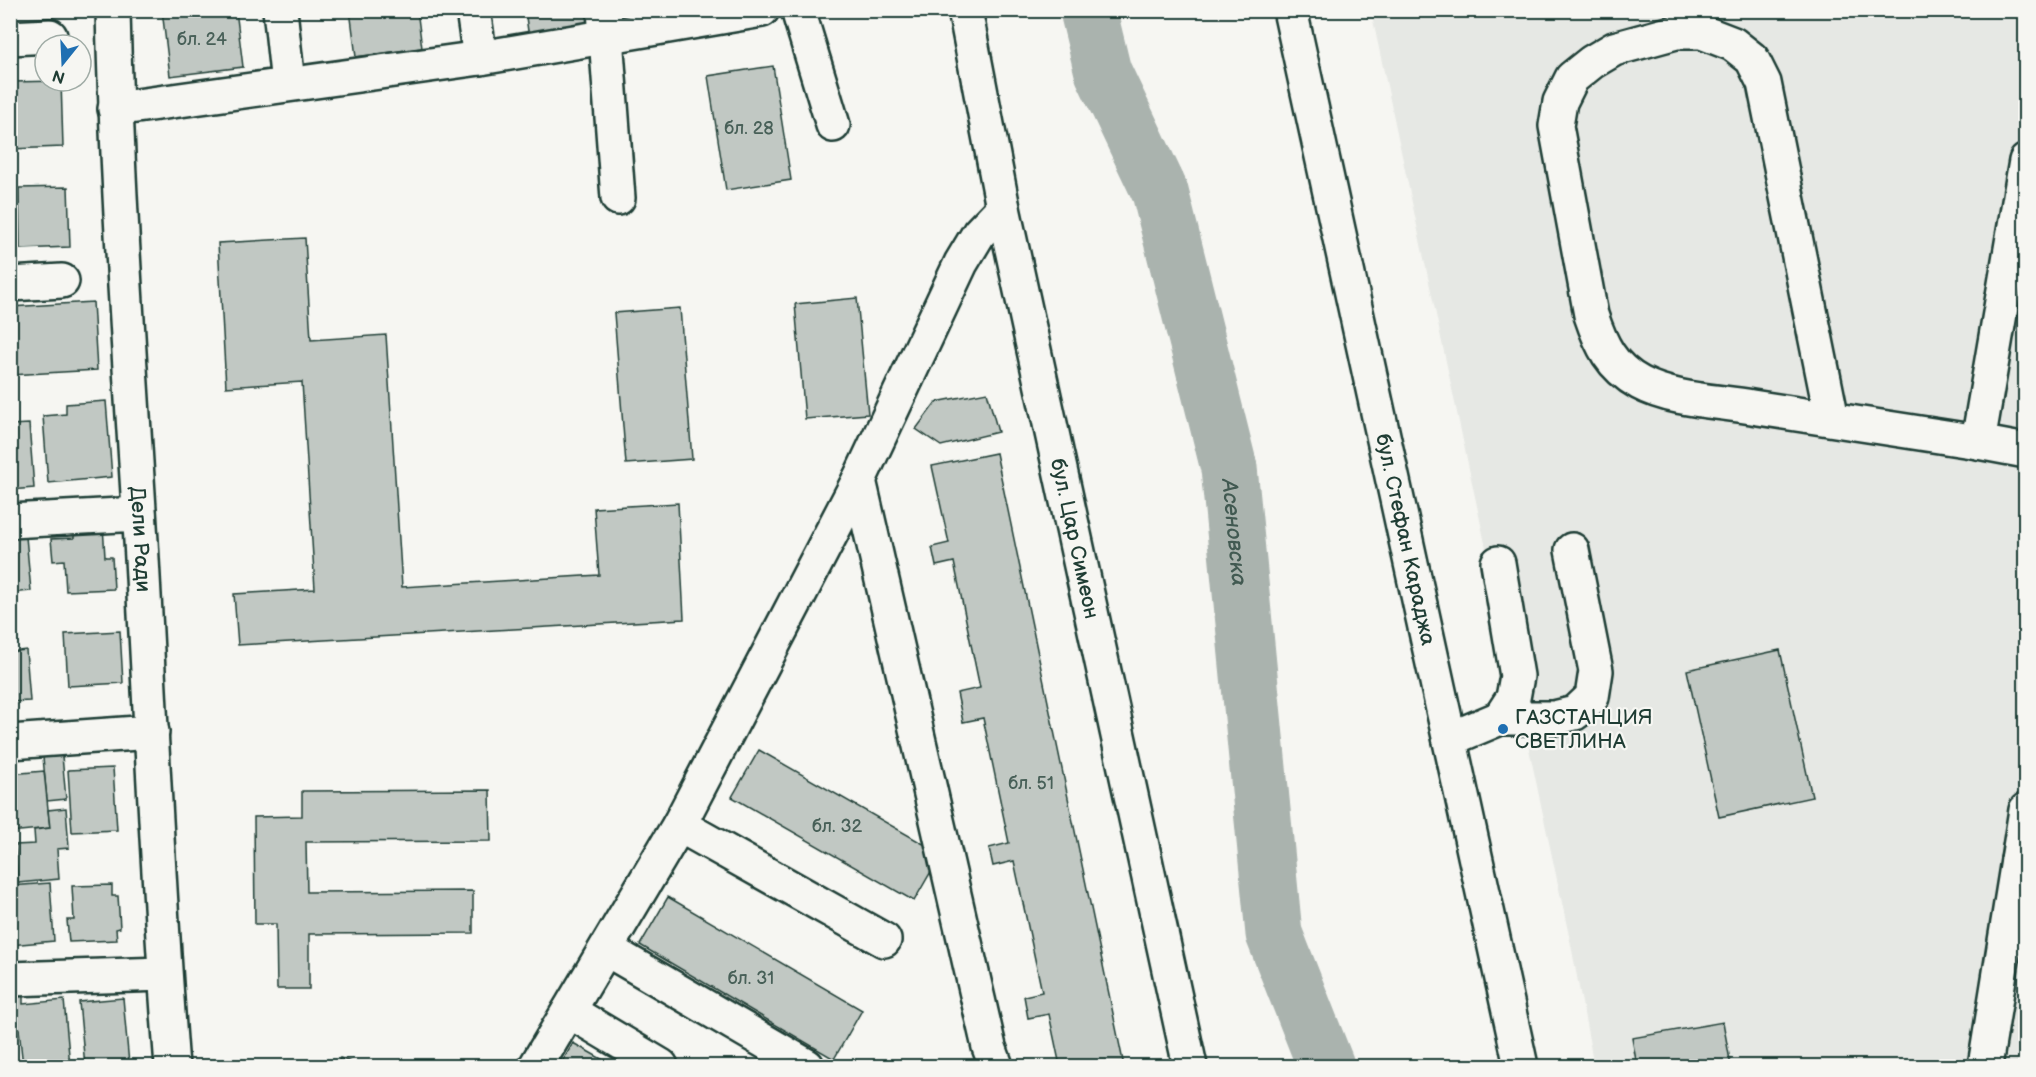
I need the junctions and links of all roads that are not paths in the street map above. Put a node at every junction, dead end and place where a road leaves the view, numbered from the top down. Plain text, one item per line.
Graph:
1 (113, 10) edge
2 (280, 10) edge
3 (473, 10) edge
4 (762, 10) edge
5 (798, 10) edge
6 (965, 10) edge
7 (1290, 10) edge
8 (606, 23) edge
9 (33, 37) edge
10 (10, 38) edge
11 (480, 58) junction
12 (288, 84) junction
13 (115, 109) junction
14 (833, 125) dead end
15 (2025, 161) edge
16 (618, 198) dead end
17 (1003, 208) junction
18 (62, 281) dead end
19 (10, 284) edge
20 (1832, 419) junction
21 (1978, 442) junction
22 (2025, 451) edge
23 (859, 480) junction
24 (139, 514) junction
25 (10, 520) edge
26 (1572, 550) dead end
27 (1498, 564) dead end
28 (1500, 718) junction
29 (152, 732) junction
30 (1449, 739) junction
31 (10, 742) edge
32 (2025, 810) edge
33 (679, 825) junction
34 (2021, 860) edge
35 (884, 940) dead end
36 (606, 949) junction
37 (164, 974) junction
38 (10, 979) edge
39 (569, 1011) junction
40 (172, 1066) edge
41 (537, 1066) edge
42 (661, 1066) edge
43 (807, 1066) edge
44 (996, 1066) edge
45 (1190, 1066) edge
46 (1521, 1066) edge
47 (1985, 1066) edge

1 - 13 street, Дели Ради
2 - 12 street
3 - 11 street
4 - 8 street
5 - 14 street
6 - 17 street, бул. Цар Симеон
7 - 30 street, бул. Стефан Караджа
8 - 11 street
8 - 16 street
9 - 10 street
11 - 12 street
12 - 13 street
13 - 24 street, Дели Ради
15 - 21 street
17 - 23 street
17 - 45 street, бул. Цар Симеон
18 - 19 street
20 - 20 street
20 - 21 street
21 - 22 street
23 - 33 street
23 - 44 street
24 - 25 street
24 - 29 street, Дели Ради
26 - 28 street
27 - 28 street
28 - 30 street
29 - 31 street
29 - 37 street, Дели Ради
30 - 46 street, бул. Стефан Караджа
32 - 34 street
33 - 35 street
33 - 36 street
34 - 47 street
36 - 39 street
36 - 43 street
37 - 38 street
37 - 40 street, Дели Ради
39 - 41 street
39 - 42 street

